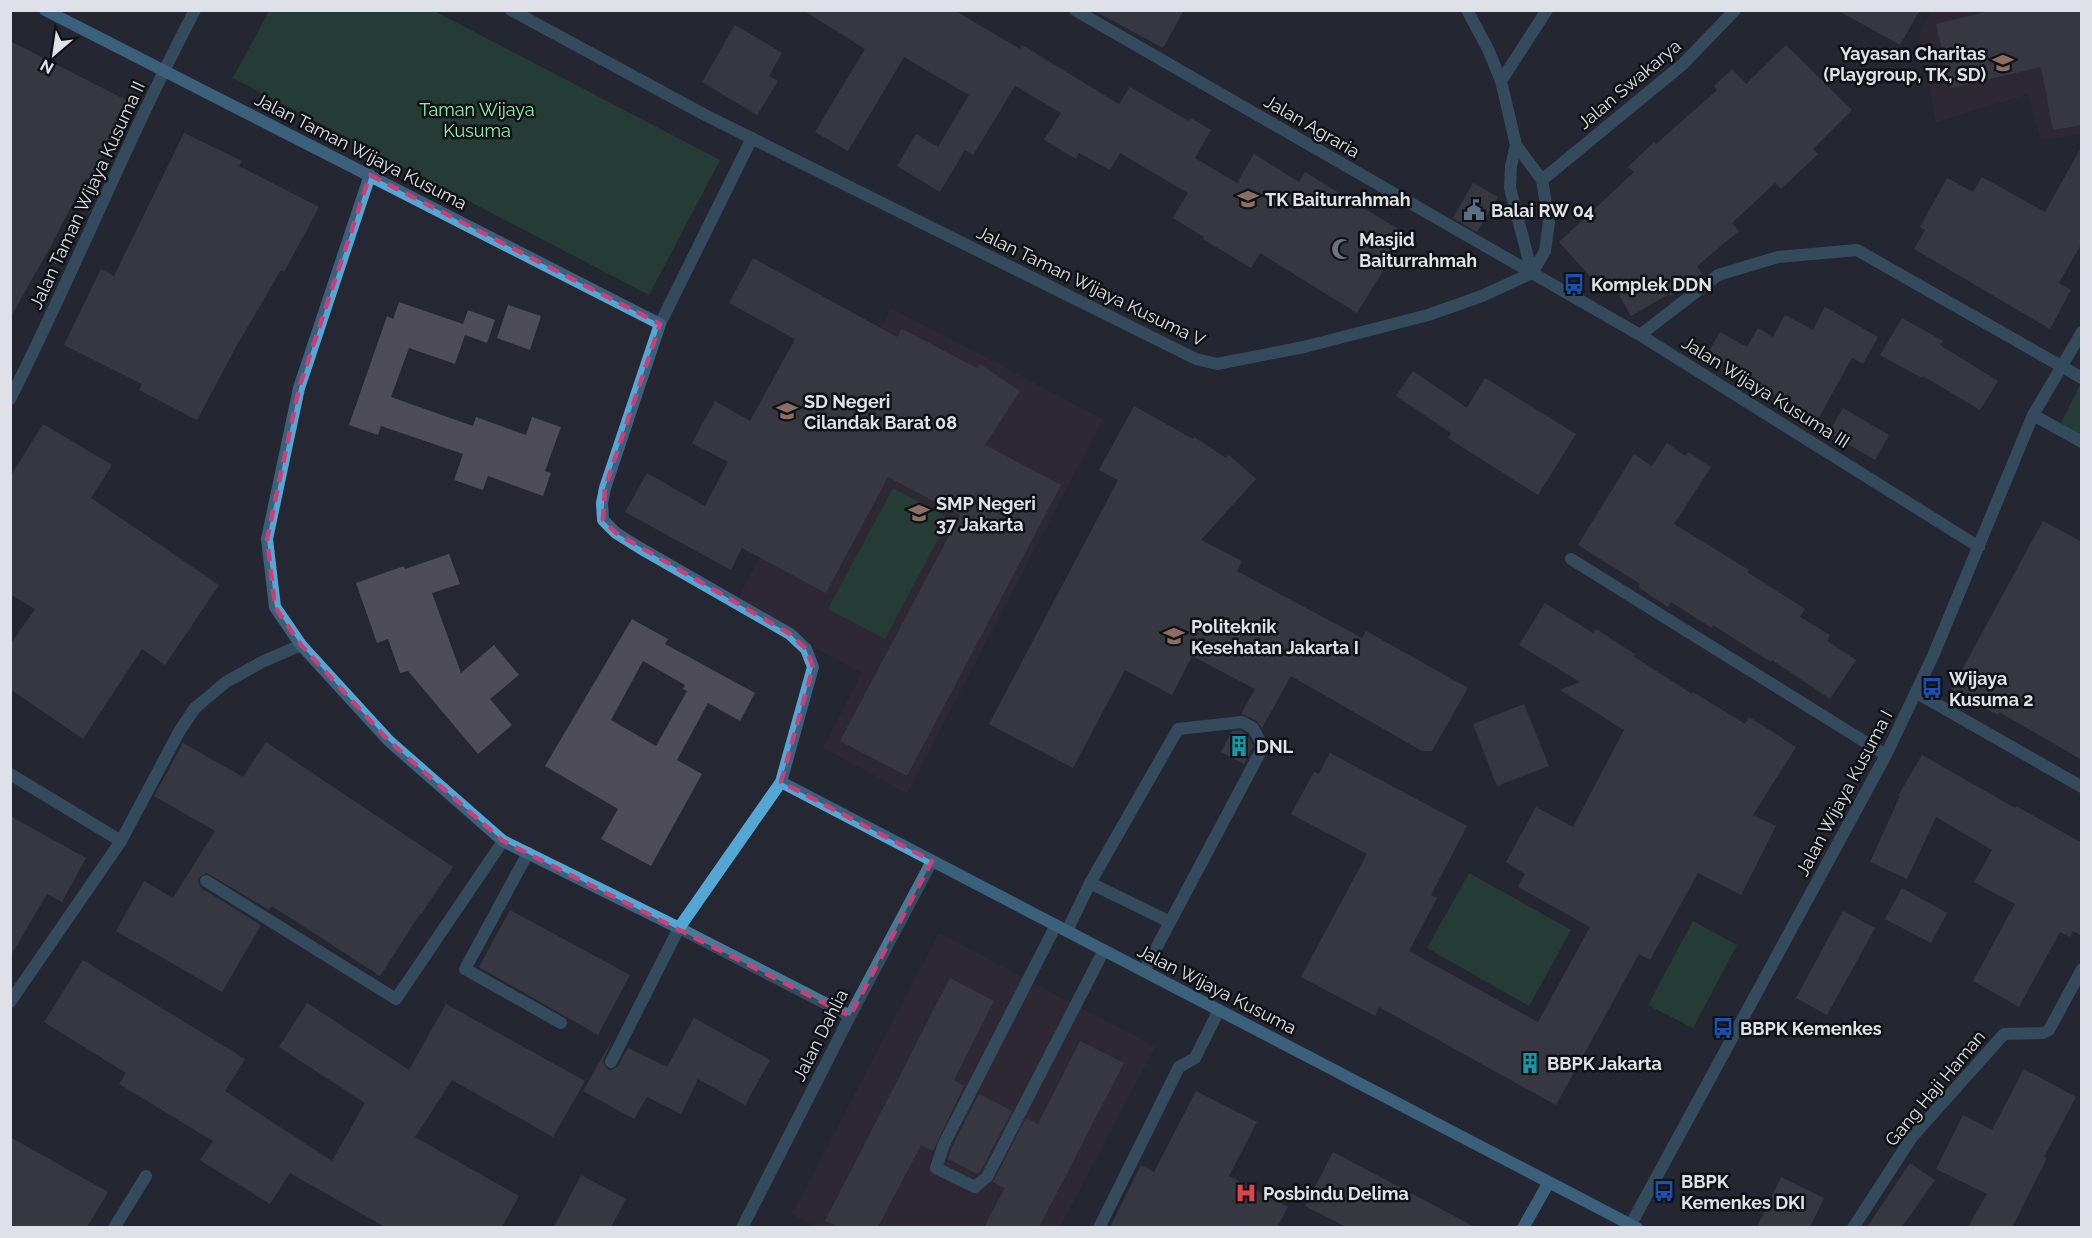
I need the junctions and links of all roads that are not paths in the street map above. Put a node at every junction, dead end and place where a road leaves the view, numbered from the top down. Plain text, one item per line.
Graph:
1 (45, 10) edge
2 (195, 10) edge
3 (511, 10) edge
4 (1075, 10) edge
5 (1467, 10) edge
6 (1547, 10) edge
7 (1735, 10) edge
8 (164, 72) junction
9 (1501, 81) junction
10 (752, 138) junction
11 (1516, 145) junction
12 (370, 175) junction
13 (1542, 180) junction
14 (1532, 273) junction
15 (660, 324) junction
16 (2082, 332) edge
17 (1640, 334) junction
18 (2060, 366) junction
19 (2082, 378) edge
20 (10, 399) edge
21 (2032, 415) junction
22 (2082, 442) edge
23 (1979, 547) junction
24 (1571, 560) dead end
25 (301, 645) junction
26 (1917, 693) junction
27 (1886, 755) junction
28 (10, 774) edge
29 (781, 782) junction
30 (2082, 787) edge
31 (121, 841) junction
32 (503, 841) junction
33 (528, 853) junction
34 (932, 861) junction
35 (206, 881) dead end
36 (1090, 883) junction
37 (1170, 922) junction
38 (1056, 925) junction
39 (679, 928) junction
40 (1067, 931) junction
41 (1104, 950) junction
42 (2082, 969) edge
43 (1144, 971) junction
44 (10, 1002) edge
45 (1219, 1010) junction
46 (850, 1016) junction
47 (561, 1023) dead end
48 (611, 1062) dead end
49 (146, 1176) dead end
50 (1549, 1182) junction
51 (1634, 1226) edge
52 (114, 1227) edge
53 (742, 1227) edge
54 (1099, 1227) edge
55 (1523, 1227) edge
56 (1853, 1227) edge

1 - 8 street, Jalan Taman Wijaya Kusuma
2 - 8 street, Jalan Taman Wijaya Kusuma II
3 - 10 street, Jalan Taman Wijaya Kusuma V
4 - 14 street, Jalan Agraria
5 - 9 street
6 - 9 street
7 - 13 street, Jalan Swakarya
8 - 12 street, Jalan Taman Wijaya Kusuma
8 - 20 street, Jalan Taman Wijaya Kusuma II
9 - 11 street
10 - 14 street, Jalan Taman Wijaya Kusuma V
10 - 15 street
11 - 13 street
11 - 14 street
12 - 15 street, Jalan Taman Wijaya Kusuma
12 - 25 street
13 - 14 street
14 - 17 street, Jalan Wijaya Kusuma III
15 - 29 street
16 - 18 street, Jalan Wijaya Kusuma I
17 - 18 street
17 - 23 street, Jalan Wijaya Kusuma III
18 - 19 street
18 - 21 street, Jalan Wijaya Kusuma I
21 - 22 street
21 - 23 street, Jalan Wijaya Kusuma I
23 - 26 street, Jalan Wijaya Kusuma I
24 - 27 street
25 - 31 street
25 - 32 street
26 - 27 street, Jalan Wijaya Kusuma I
26 - 30 street
27 - 51 street, Jalan Wijaya Kusuma I
28 - 31 street
29 - 34 street, Jalan Wijaya Kusuma
29 - 39 street
31 - 44 street
32 - 33 street
32 - 35 street
33 - 39 street
33 - 47 street
34 - 38 street, Jalan Wijaya Kusuma
34 - 46 street, Jalan Dahlia
36 - 37 street
36 - 37 street
36 - 40 street
37 - 43 street
38 - 40 street, Jalan Wijaya Kusuma
38 - 41 street
39 - 46 street
39 - 48 street
40 - 41 street, Jalan Wijaya Kusuma
41 - 43 street, Jalan Wijaya Kusuma
42 - 56 street, Gang Haji Haman
43 - 45 street, Jalan Wijaya Kusuma
45 - 50 street, Jalan Wijaya Kusuma
45 - 54 street
46 - 53 street, Jalan Dahlia
49 - 52 street
50 - 51 street, Jalan Wijaya Kusuma
50 - 55 street

